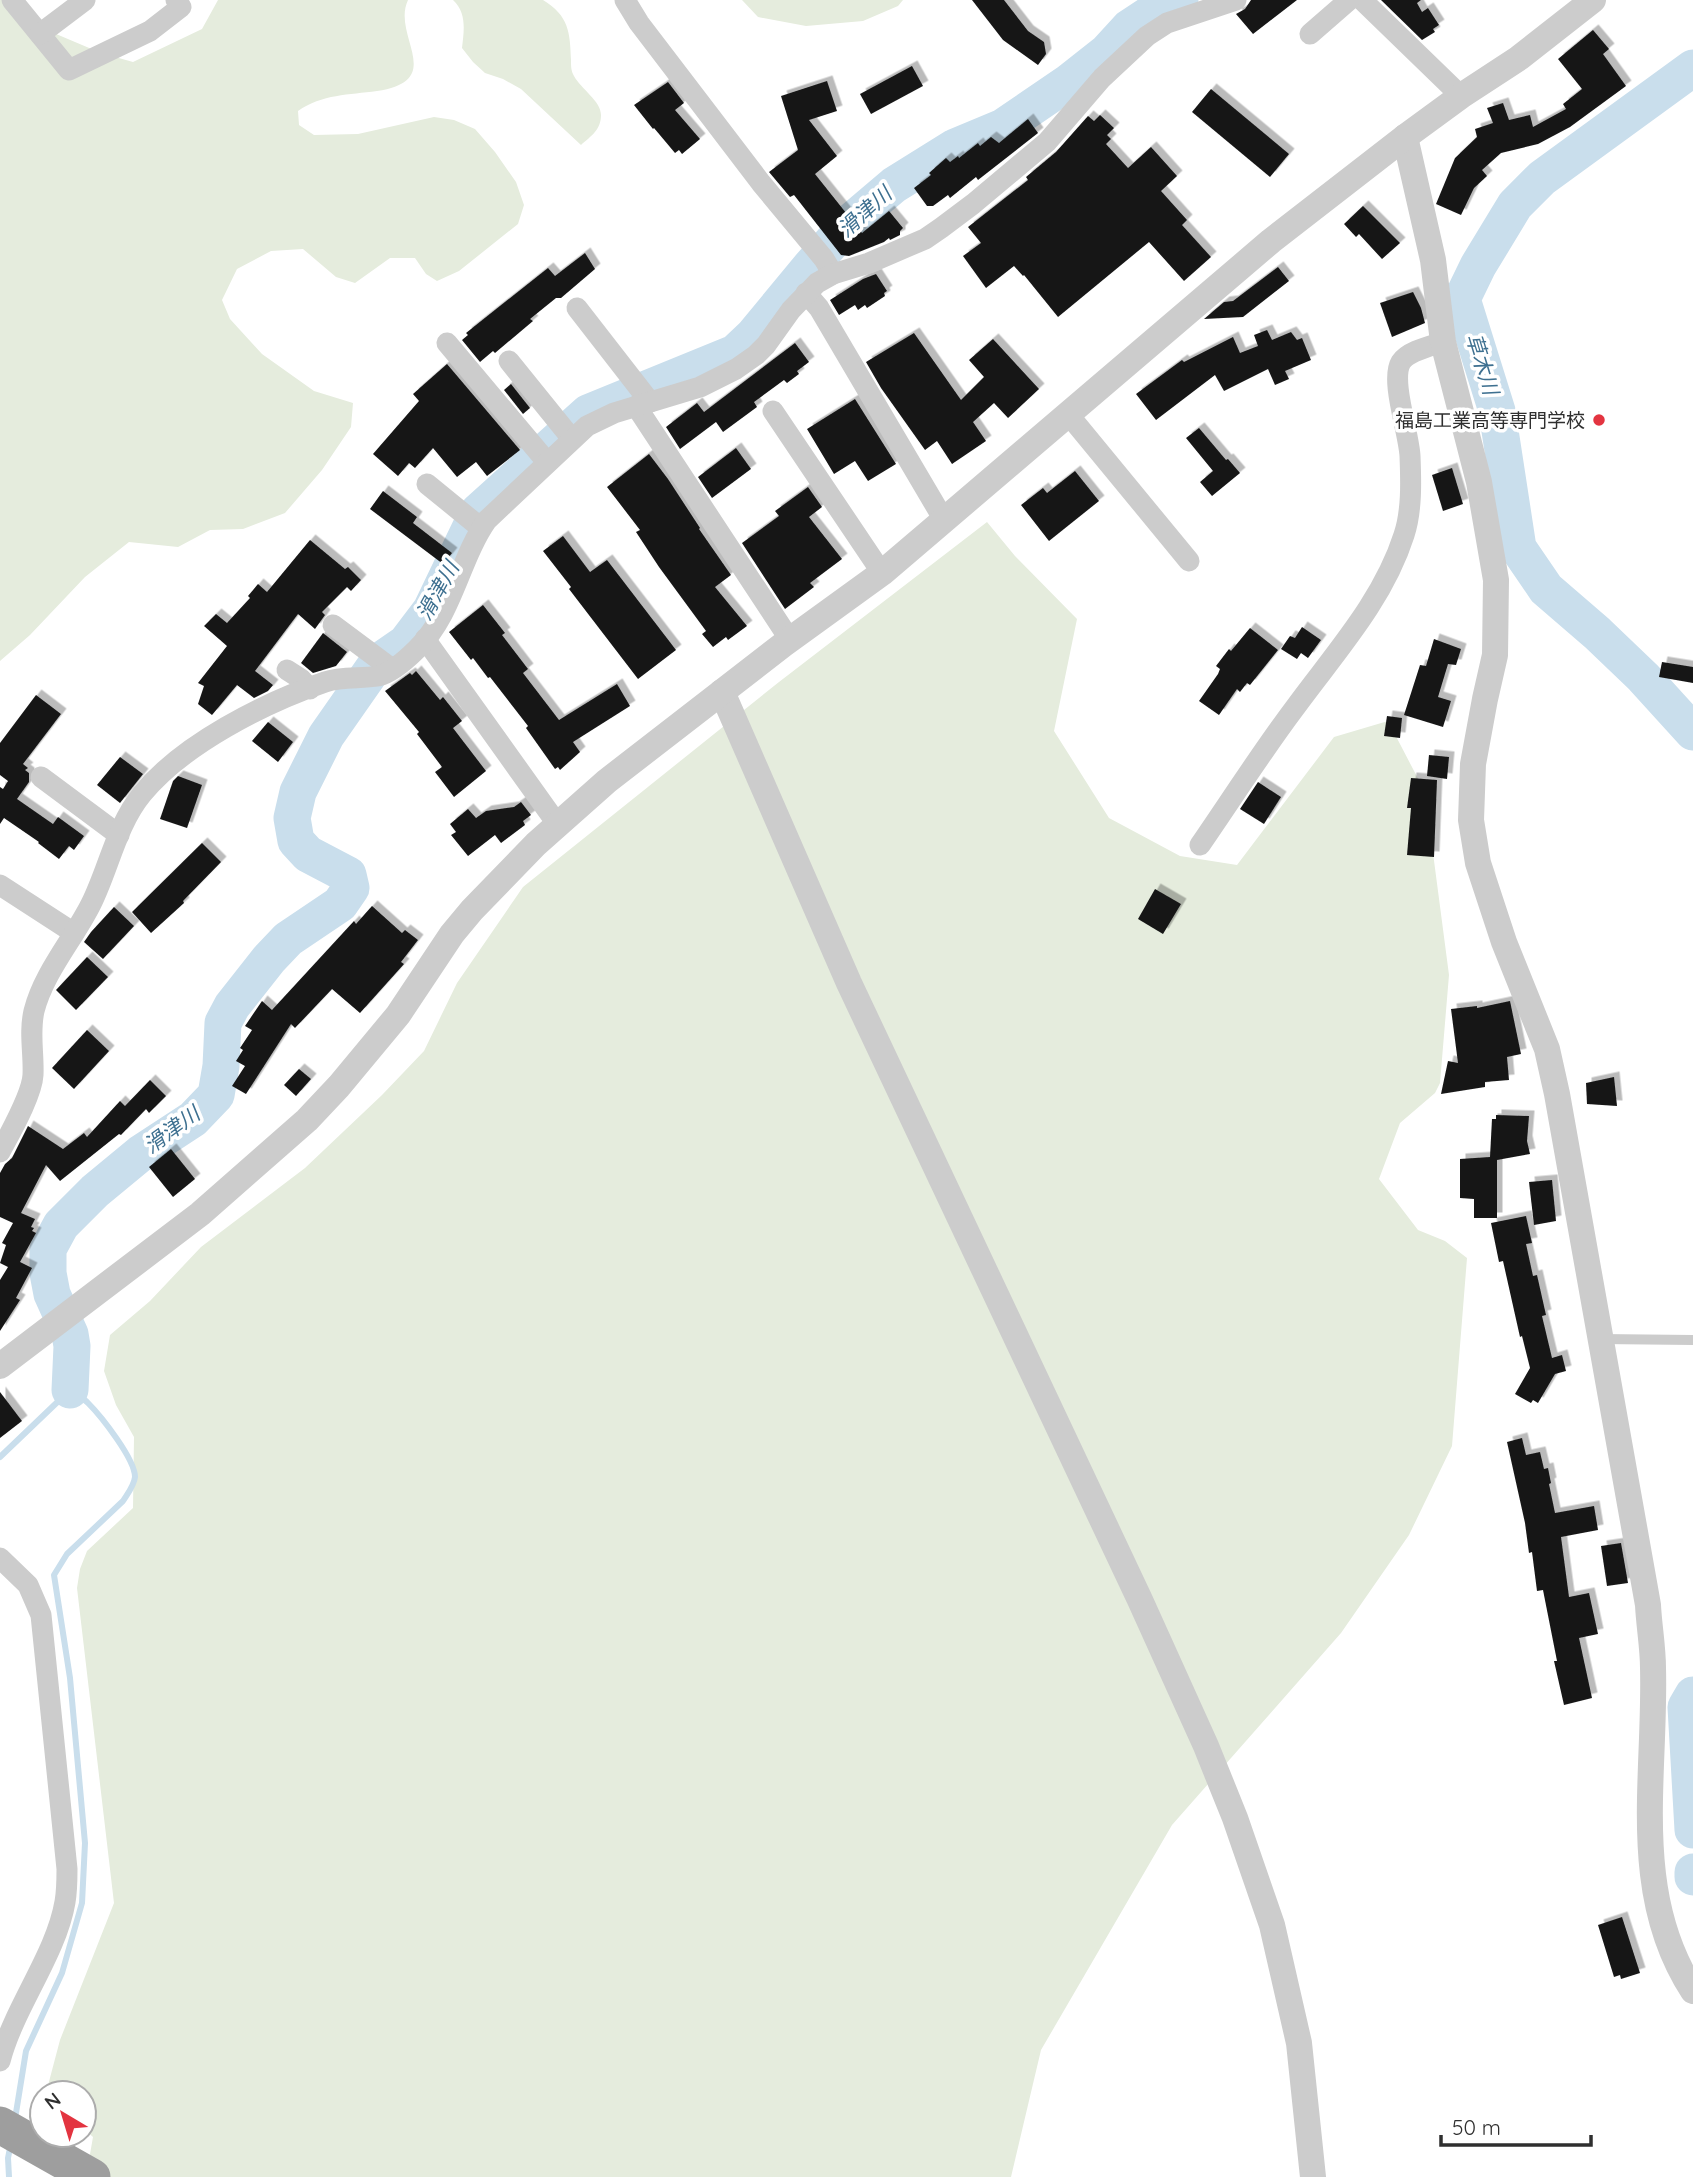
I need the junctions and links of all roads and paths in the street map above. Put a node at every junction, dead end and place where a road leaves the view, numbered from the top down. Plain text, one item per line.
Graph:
1 (12, 0) edge
2 (85, 0) edge
3 (176, 0) edge
4 (625, 0) edge
5 (1236, 0) edge
6 (1349, 0) edge
7 (1362, 0) edge
8 (1593, 0) edge
9 (40, 34) junction
10 (1310, 34) dead end
11 (1461, 96) junction
12 (1405, 137) junction
13 (833, 274) junction
14 (806, 292) junction
15 (577, 308) dead end
16 (1443, 342) junction
17 (447, 343) dead end
18 (509, 361) dead end
19 (643, 404) junction
20 (773, 411) dead end
21 (1068, 414) junction
22 (572, 439) junction
23 (547, 462) junction
24 (427, 484) dead end
25 (944, 520) junction
26 (481, 528) junction
27 (1189, 561) dead end
28 (882, 573) junction
29 (333, 625) dead end
30 (425, 639) junction
31 (790, 640) junction
32 (392, 669) junction
33 (287, 670) dead end
34 (310, 689) junction
35 (722, 692) junction
36 (41, 777) dead end
37 (558, 825) junction
38 (119, 835) junction
39 (1200, 845) dead end
40 (0, 885) edge
41 (74, 933) junction
42 (0, 1152) edge
43 (1600, 1339) junction
44 (1693, 1340) edge
45 (0, 1366) edge
46 (0, 1558) edge
47 (1693, 1991) edge
48 (0, 2061) edge
49 (0, 2125) edge
50 (92, 2177) edge
51 (1313, 2177) edge

1 - 9 street
2 - 9 street
3 - 9 street
4 - 13 street
5 - 13 street
6 - 10 street
7 - 11 street
8 - 11 street
11 - 12 street
12 - 16 street
12 - 21 street
13 - 14 street
14 - 19 street
14 - 25 street
15 - 19 street
16 - 39 street
16 - 43 street
17 - 23 street
18 - 22 street
19 - 22 street
19 - 31 street
20 - 28 street
21 - 25 street
21 - 27 street
22 - 23 street
23 - 26 street
24 - 26 street
25 - 28 street
26 - 30 street
28 - 31 street
29 - 32 street
30 - 32 street
30 - 37 street
31 - 35 street
32 - 34 street
33 - 34 street
34 - 38 street
35 - 37 street
35 - 51 street
36 - 38 street
37 - 45 street
38 - 41 street
40 - 41 street
41 - 42 street
43 - 44 lane
43 - 47 street
46 - 48 street
49 - 50 highway

